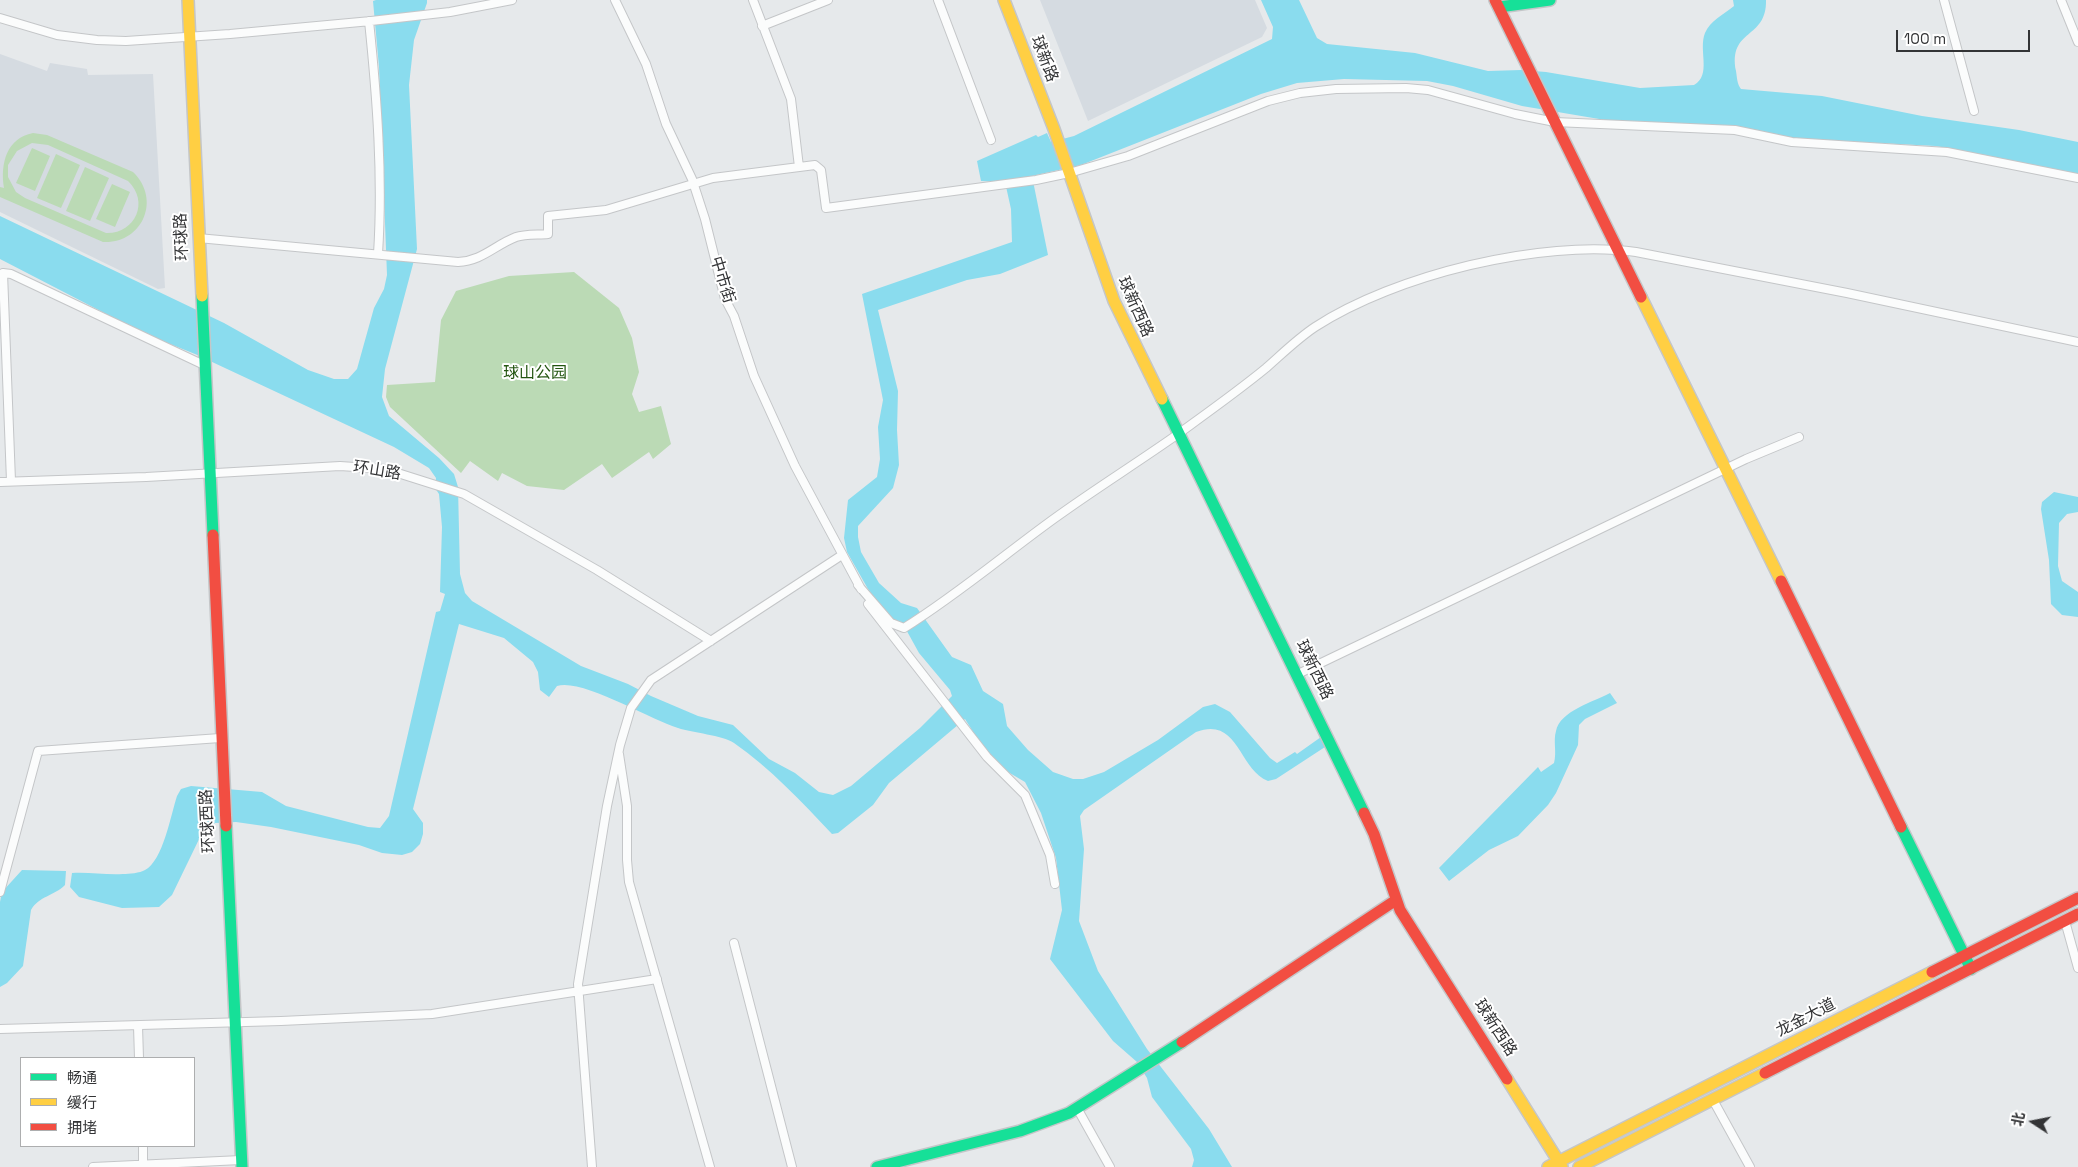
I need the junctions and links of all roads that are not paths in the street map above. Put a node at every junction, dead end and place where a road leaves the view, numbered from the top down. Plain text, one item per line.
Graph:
1 (188, 0) edge
2 (512, 0) edge
3 (615, 0) edge
4 (753, 0) edge
5 (828, 0) edge
6 (938, 0) edge
7 (1004, 0) edge
8 (1550, 0) edge
9 (1944, 0) edge
10 (2061, 0) edge
11 (1497, 4) edge
12 (0, 18) edge
13 (370, 21) junction
14 (762, 26) junction
15 (190, 37) junction
16 (2078, 42) edge
17 (1974, 111) dead end
18 (1553, 117) junction
19 (991, 140) dead end
20 (799, 167) junction
21 (1068, 171) junction
22 (2078, 178) edge
23 (694, 184) junction
24 (198, 238) junction
25 (1618, 250) junction
26 (381, 254) junction
27 (2078, 342) edge
28 (204, 363) junction
29 (1178, 434) junction
30 (1799, 437) dead end
31 (1725, 469) junction
32 (209, 474) junction
33 (0, 482) edge
34 (10, 482) junction
35 (842, 555) junction
36 (858, 585) junction
37 (710, 641) junction
38 (1298, 674) junction
39 (220, 738) junction
40 (619, 751) junction
41 (1055, 884) dead end
42 (0, 892) edge
43 (2078, 898) edge
44 (1396, 900) junction
45 (2078, 914) edge
46 (2066, 921) junction
47 (734, 943) dead end
48 (1964, 956) junction
49 (2078, 968) edge
50 (1970, 969) junction
51 (657, 979) junction
52 (578, 992) junction
53 (234, 1023) junction
54 (138, 1026) junction
55 (0, 1029) edge
56 (139, 1057) edge
57 (1713, 1100) junction
58 (1077, 1108) junction
59 (142, 1147) edge
60 (242, 1163) edge
61 (1561, 1164) edge
62 (143, 1166) edge
63 (93, 1167) edge
64 (592, 1167) edge
65 (710, 1167) edge
66 (792, 1167) edge
67 (877, 1167) edge
68 (1110, 1167) edge
69 (1548, 1167) edge
70 (1579, 1167) edge
71 (1750, 1167) edge

1 - 15 street, 环球路
2 - 13 street
3 - 23 street, 中市街
4 - 14 street
5 - 14 street
6 - 19 street
7 - 21 street, 球新路
8 - 11 street
9 - 17 street
10 - 16 street
11 - 18 street
12 - 15 street
13 - 15 street
13 - 26 street
14 - 20 street
15 - 24 street, 环球路
18 - 21 street
18 - 22 street
18 - 25 street
20 - 21 street
20 - 23 street
21 - 29 street, 球新西路
23 - 26 street
23 - 35 street, 中市街
24 - 26 street
24 - 28 street, 环球路
25 - 27 street
25 - 29 street
25 - 31 street
28 - 32 street, 环球路
28 - 34 street
29 - 36 street
29 - 38 street, 球新西路
30 - 31 street
31 - 38 street
31 - 48 street
32 - 34 street, 环山路
32 - 37 street, 环山路
32 - 39 street, 环球西路
33 - 34 street, 环山路
35 - 36 street, 中市街
35 - 37 street
36 - 41 street
37 - 40 street
38 - 44 street, 球新西路
39 - 42 street
39 - 53 street, 环球西路
40 - 51 street
40 - 52 street
43 - 48 street, 龙金大道
44 - 58 street
44 - 61 street, 球新西路
45 - 46 street, 龙金大道
46 - 49 street
46 - 50 street, 龙金大道
47 - 66 street
48 - 50 street
48 - 61 street, 龙金大道
50 - 57 street, 龙金大道
51 - 52 street
51 - 65 street
52 - 53 street
52 - 64 street
53 - 54 street
53 - 60 street, 环球西路
54 - 55 street
54 - 56 street
57 - 70 street, 龙金大道
57 - 71 street
58 - 67 street
58 - 68 street
59 - 62 street
60 - 62 street
61 - 69 street, 龙金大道
62 - 63 street

